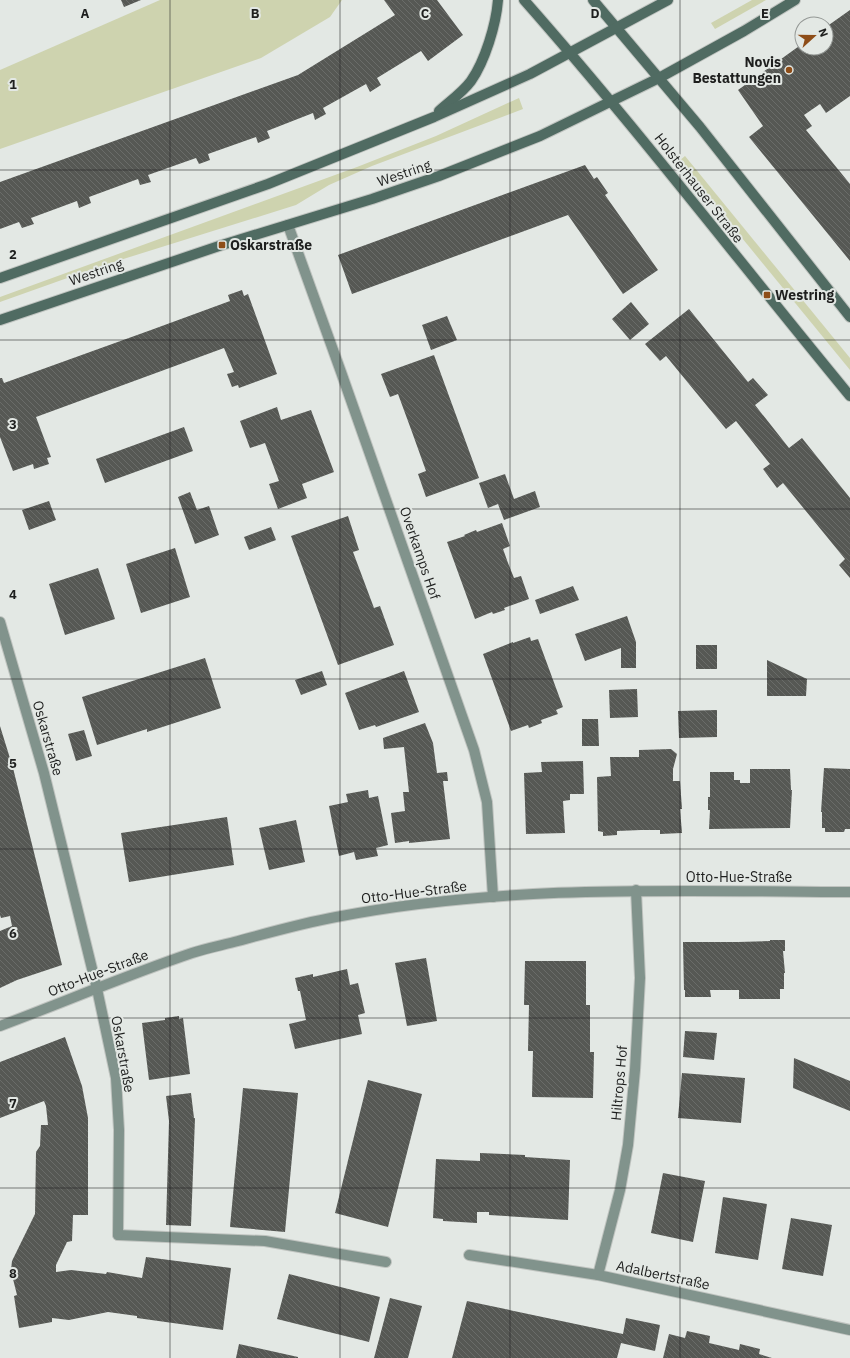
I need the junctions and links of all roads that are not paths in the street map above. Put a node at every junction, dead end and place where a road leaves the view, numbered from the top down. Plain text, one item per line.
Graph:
1 (498, 0) edge
2 (524, 0) edge
3 (593, 0) edge
4 (668, 0) edge
5 (795, 0) edge
6 (617, 28) junction
7 (571, 52) junction
8 (659, 78) junction
9 (612, 102) junction
10 (434, 116) junction
11 (288, 225) junction
12 (0, 278) edge
13 (850, 317) edge
14 (0, 320) edge
15 (850, 396) edge
16 (0, 622) edge
17 (636, 890) junction
18 (850, 892) edge
19 (493, 897) junction
20 (97, 989) junction
21 (0, 1026) edge
22 (469, 1255) dead end
23 (386, 1262) dead end
24 (598, 1275) junction
25 (850, 1330) edge

1 - 10 main road
2 - 7 main road, Holsterhauser Straße
3 - 6 main road
4 - 6 main road, Westring
5 - 8 main road, Westring
6 - 7 main road, Westring
6 - 8 main road
7 - 9 main road, Holsterhauser Straße
7 - 10 main road, Westring
8 - 9 main road, Westring
8 - 13 main road
9 - 11 main road, Westring
9 - 15 main road, Holsterhauser Straße
10 - 12 main road, Westring
11 - 14 main road, Westring
11 - 19 street, Overkamps Hof
16 - 20 street, Oskarstraße
17 - 18 street, Otto-Hue-Straße
17 - 19 street, Otto-Hue-Straße
17 - 24 street, Hiltrops Hof
19 - 20 street, Otto-Hue-Straße
20 - 21 street, Otto-Hue-Straße
20 - 23 street, Oskarstraße
22 - 24 street, Adalbertstraße
24 - 25 street, Adalbertstraße

